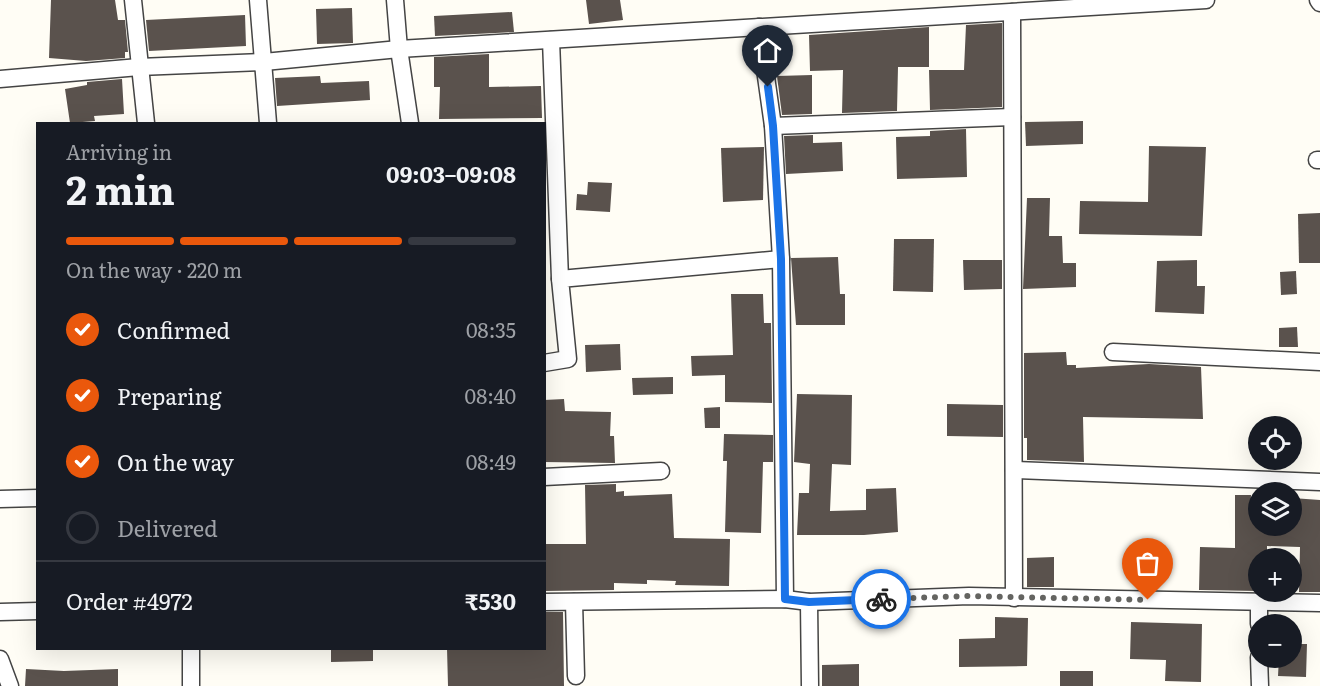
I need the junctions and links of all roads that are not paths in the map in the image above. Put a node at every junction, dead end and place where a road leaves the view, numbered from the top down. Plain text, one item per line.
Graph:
1 (133, 0) edge
2 (258, 0) edge
3 (395, 0) edge
4 (1206, 0) edge
5 (959, 8) edge
6 (1012, 12) junction
7 (759, 27) junction
8 (551, 40) junction
9 (399, 49) junction
10 (264, 62) junction
11 (139, 67) junction
12 (0, 79) edge
13 (1012, 117) junction
14 (146, 122) edge
15 (268, 122) edge
16 (410, 122) edge
17 (773, 126) junction
18 (781, 259) junction
19 (560, 279) junction
20 (1113, 352) dead end
21 (1320, 362) edge
22 (546, 363) edge
23 (1014, 470) junction
24 (661, 471) dead end
25 (546, 477) edge
26 (1320, 482) edge
27 (36, 498) edge
28 (0, 499) edge
29 (1014, 598) junction
30 (785, 599) junction
31 (546, 602) edge
32 (574, 602) junction
33 (809, 602) junction
34 (1259, 603) junction
35 (1320, 603) edge
36 (36, 611) edge
37 (0, 612) edge
38 (1259, 614) edge
39 (191, 650) edge
40 (0, 660) edge
41 (1260, 668) edge
42 (576, 676) dead end
43 (10, 686) edge
44 (191, 686) edge
45 (810, 686) edge
46 (1260, 686) edge

1 - 11 street
2 - 10 street
3 - 9 street
4 - 6 street
5 - 6 street
5 - 7 street
6 - 13 street
7 - 8 street
7 - 17 street
8 - 9 street
8 - 19 street
9 - 10 street
9 - 16 street
10 - 11 street
10 - 15 street
11 - 12 street
11 - 14 street
13 - 17 street
13 - 23 street
17 - 18 street
18 - 19 street
18 - 30 street
19 - 22 street
20 - 21 street
23 - 26 street
23 - 29 street
24 - 25 street
27 - 28 street
29 - 33 street
29 - 34 street
30 - 32 street
30 - 33 street
31 - 32 street
32 - 42 street
33 - 45 street
34 - 35 street
34 - 38 street
36 - 37 street
39 - 44 street
40 - 43 street
41 - 46 street

